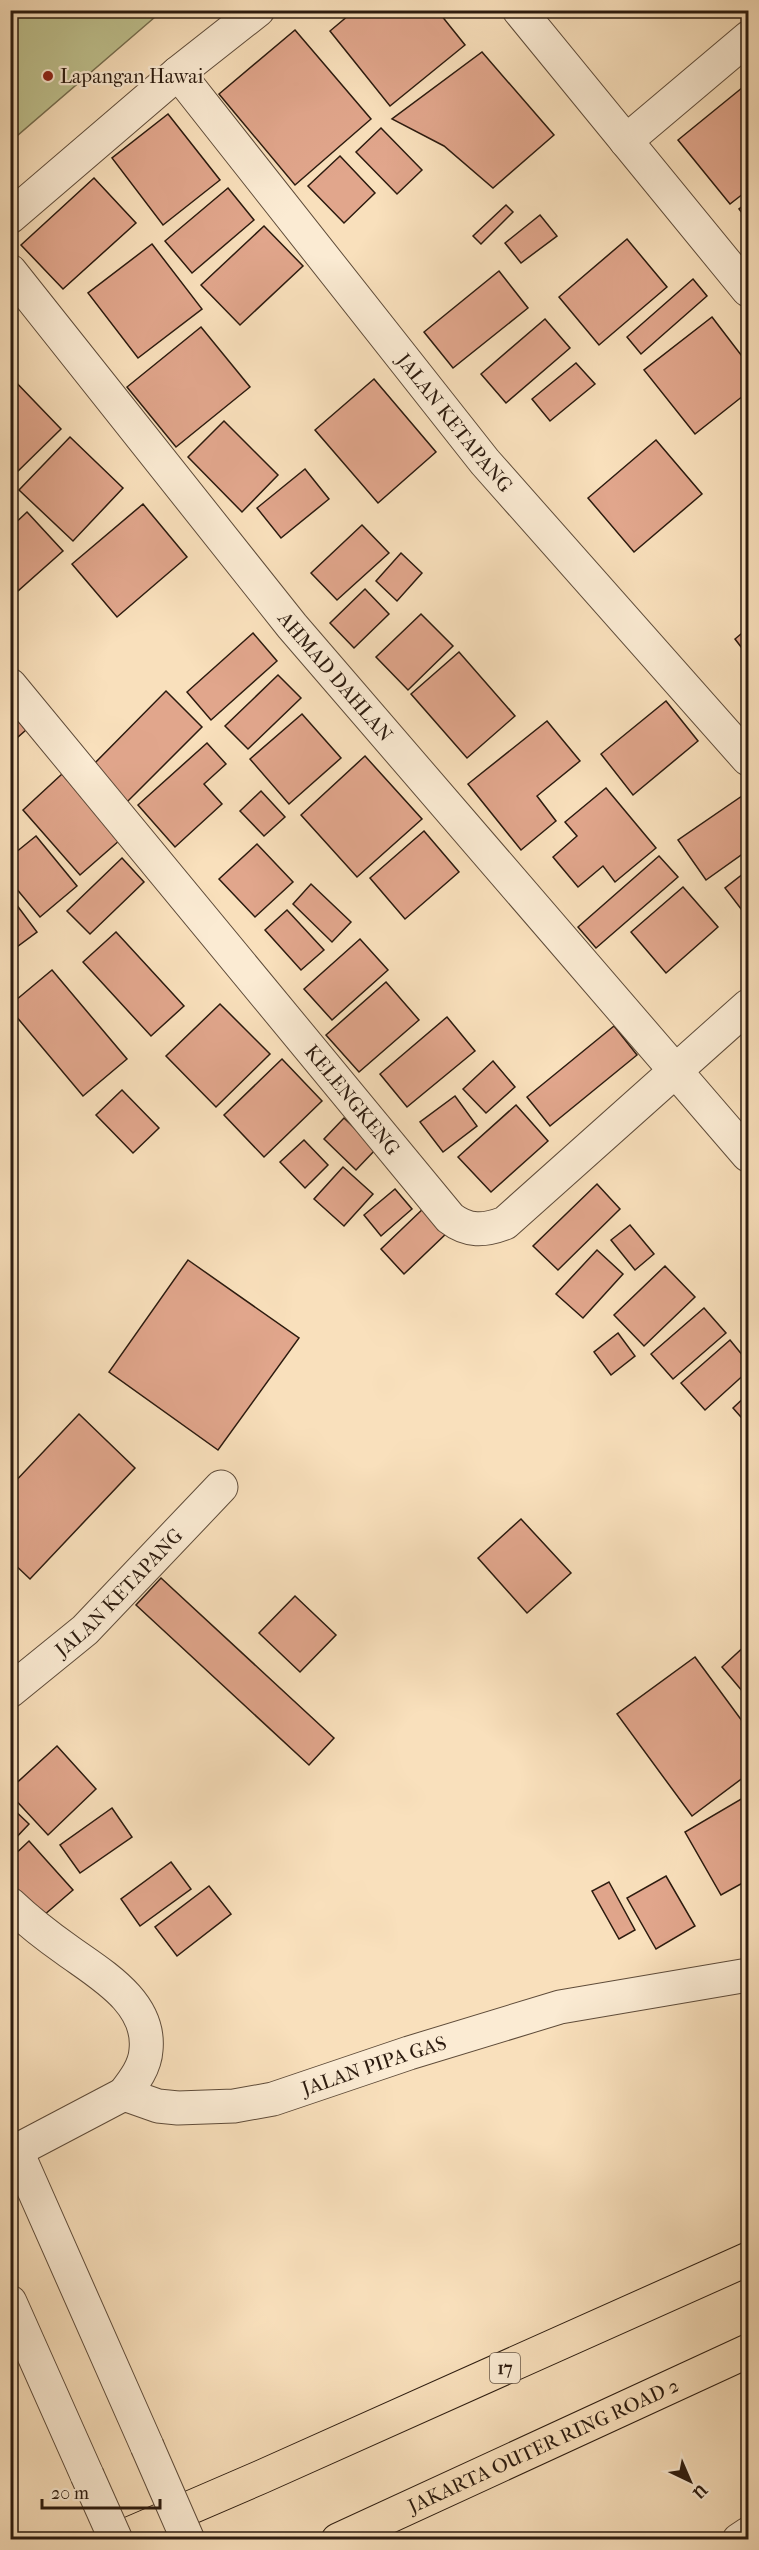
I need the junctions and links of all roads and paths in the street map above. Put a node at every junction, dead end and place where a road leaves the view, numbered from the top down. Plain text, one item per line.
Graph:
1 (258, 10) edge
2 (519, 10) edge
3 (748, 38) edge
4 (178, 73) junction
5 (626, 141) junction
6 (10, 217) edge
7 (10, 271) edge
8 (748, 290) edge
9 (10, 685) edge
10 (748, 759) edge
11 (748, 1006) edge
12 (676, 1070) junction
13 (748, 1155) edge
14 (221, 1487) dead end
15 (10, 1691) edge
16 (10, 1904) edge
17 (748, 1975) edge
18 (124, 2094) junction
19 (14, 2153) edge
20 (748, 2259) edge
21 (10, 2302) edge
22 (748, 2351) edge
23 (748, 2534) edge
24 (116, 2540) edge
25 (188, 2540) edge
26 (338, 2540) edge
27 (739, 2540) edge

1 - 4 street
2 - 5 street
3 - 5 street
4 - 6 street
4 - 10 street, JALAN KETAPANG
5 - 8 street
7 - 12 street, AHMAD DAHLAN
9 - 12 street, KELENGKENG
11 - 12 street, KELENGKENG
12 - 13 street, AHMAD DAHLAN
14 - 15 street, JALAN KETAPANG
16 - 18 street
17 - 18 street, JALAN PIPA GAS
18 - 19 street
19 - 25 street, bridge
20 - 24 highway, 17
21 - 24 street, bridge
22 - 26 highway, JAKARTA OUTER RING ROAD 2
23 - 27 street

